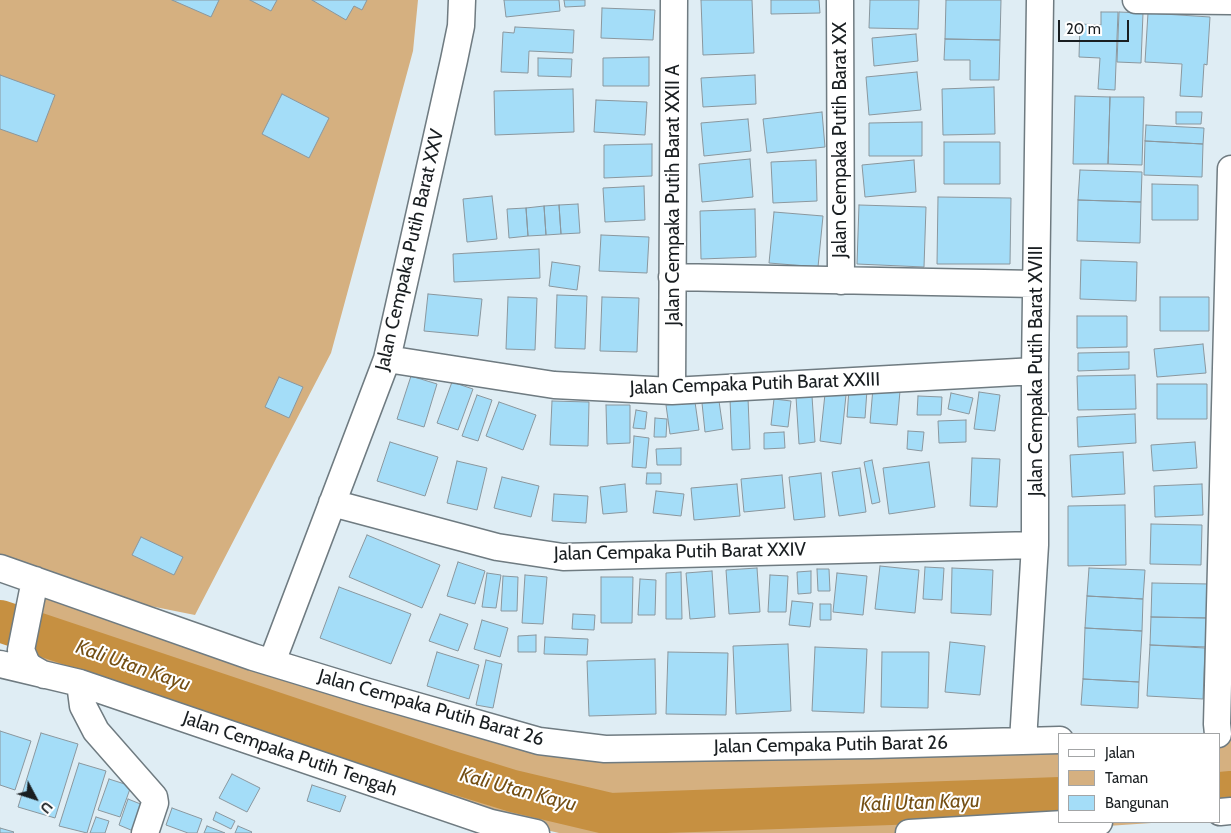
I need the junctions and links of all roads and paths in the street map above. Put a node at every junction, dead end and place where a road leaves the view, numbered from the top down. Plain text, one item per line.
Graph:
1 (462, 0) edge
2 (674, 0) edge
3 (840, 0) edge
4 (1040, 0) edge
5 (1136, 0) edge
6 (1231, 1) edge
7 (1231, 169) edge
8 (672, 278) junction
9 (841, 281) junction
10 (1036, 284) junction
11 (387, 359) junction
12 (1035, 371) junction
13 (672, 390) junction
14 (332, 503) junction
15 (1035, 545) junction
16 (0, 568) edge
17 (33, 587) junction
18 (15, 646) edge
19 (272, 662) junction
20 (0, 664) edge
21 (44, 675) junction
22 (80, 683) junction
23 (1218, 733) edge
24 (1058, 740) edge
25 (1023, 741) junction
26 (1090, 823) edge
27 (1028, 830) edge
28 (144, 833) edge
29 (536, 833) edge
30 (909, 833) edge

1 - 11 street, Jalan Cempaka Putih Barat XXV
2 - 8 street, Jalan Cempaka Putih Barat XXII A
3 - 9 street, Jalan Cempaka Putih Barat XX
4 - 10 street, Jalan Cempaka Putih Barat XVIII
5 - 6 street
7 - 23 street
8 - 9 street, Jalan Cempaka Putih Barat XX
8 - 13 street, Jalan Cempaka Putih Barat XXII A
9 - 10 street, Jalan Cempaka Putih Barat XX
10 - 12 street, Jalan Cempaka Putih Barat XVIII
11 - 13 street, Jalan Cempaka Putih Barat XXIII
11 - 14 street, Jalan Cempaka Putih Barat XXV
12 - 13 street, Jalan Cempaka Putih Barat XXIII
12 - 15 street, Jalan Cempaka Putih Barat XVIII
14 - 15 street, Jalan Cempaka Putih Barat XXIV
14 - 19 street, Jalan Cempaka Putih Barat XXV
15 - 25 street, Jalan Cempaka Putih Barat XVIII
16 - 17 street, Jalan Cempaka Putih Barat 26
17 - 18 street
17 - 19 street, Jalan Cempaka Putih Barat 26
18 - 21 street
19 - 25 street, Jalan Cempaka Putih Barat 26
20 - 21 street, Jalan Cempaka Putih Tengah
21 - 22 street, Jalan Cempaka Putih Tengah
22 - 28 street
22 - 29 street, Jalan Cempaka Putih Tengah
24 - 25 street, Jalan Cempaka Putih Barat 26
26 - 27 street
27 - 30 street

